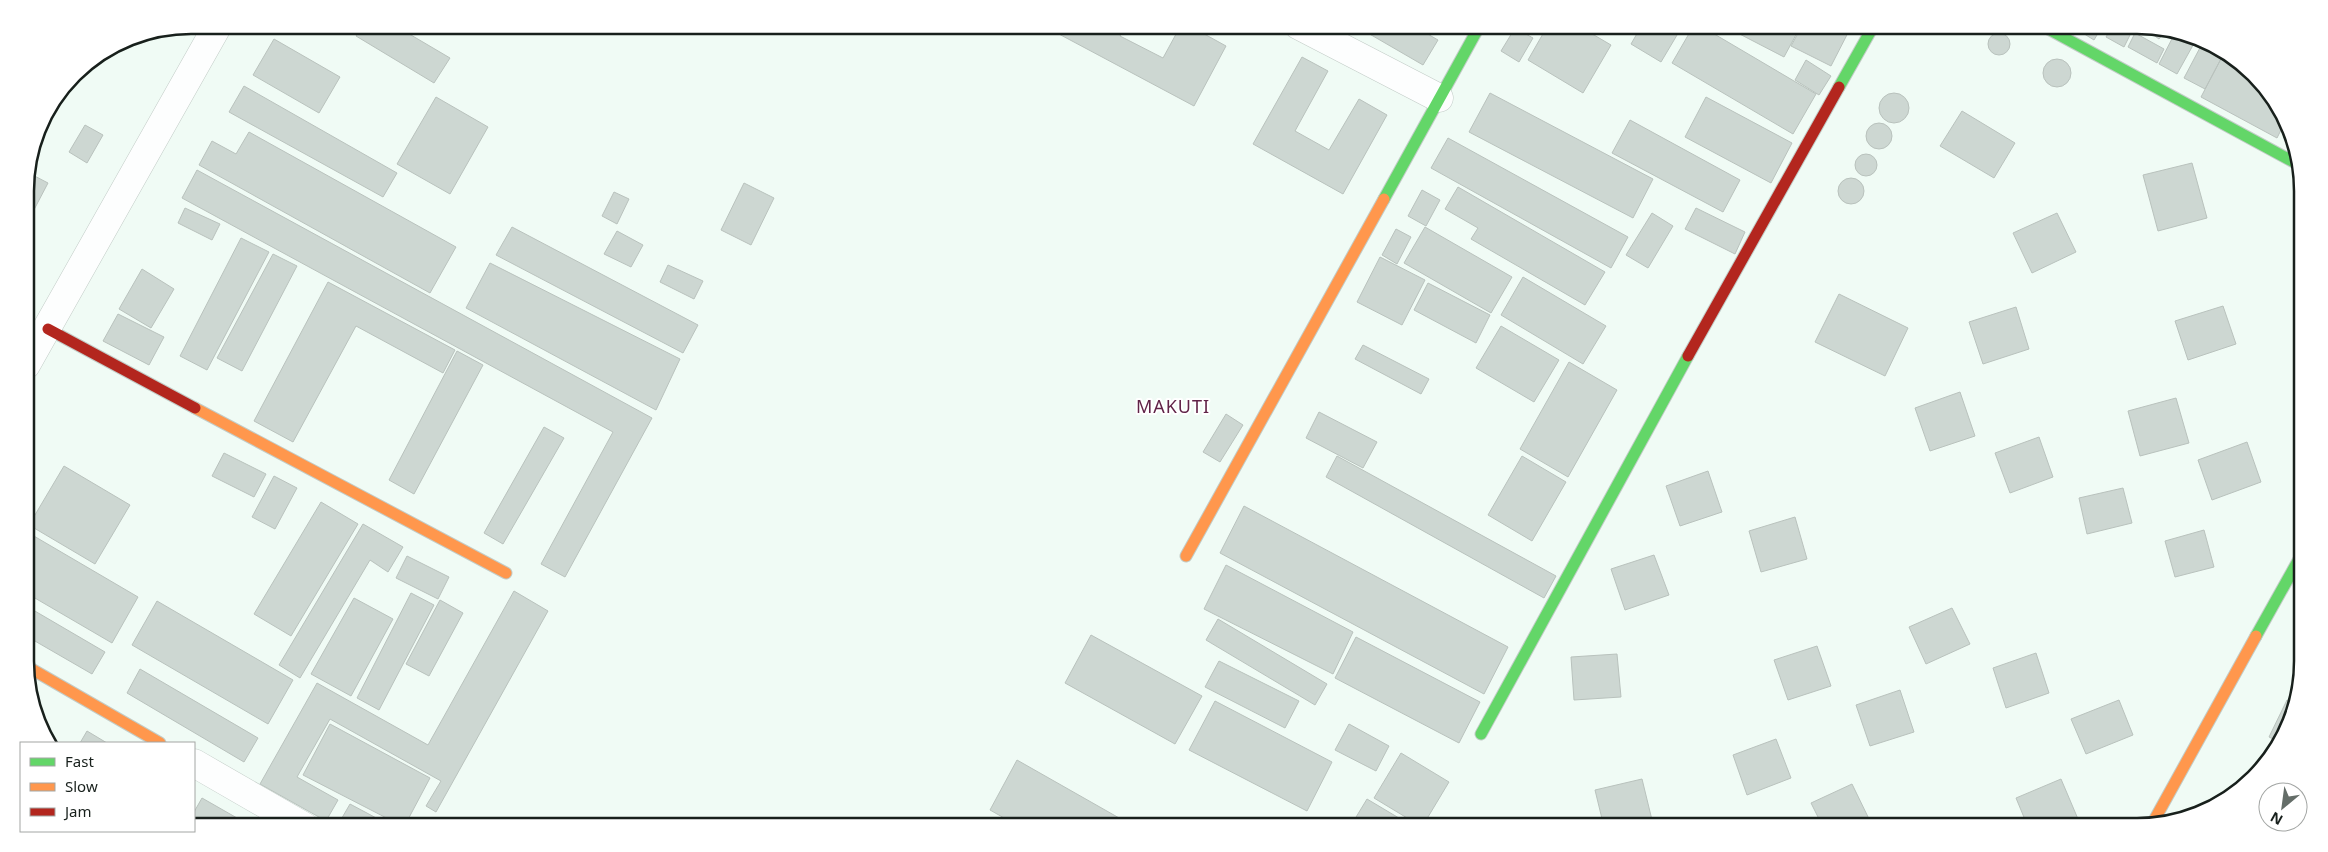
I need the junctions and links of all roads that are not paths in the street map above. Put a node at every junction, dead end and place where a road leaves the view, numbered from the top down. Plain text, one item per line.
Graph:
1 (213, 34) edge
2 (1315, 34) edge
3 (1475, 34) edge
4 (1869, 34) edge
5 (2058, 34) edge
6 (1439, 98) junction
7 (2291, 161) edge
8 (48, 329) junction
9 (34, 352) edge
10 (1186, 556) dead end
11 (2294, 568) edge
12 (506, 573) dead end
13 (34, 670) edge
14 (1481, 734) dead end
15 (158, 742) edge
16 (195, 764) edge
17 (2156, 817) edge
18 (289, 818) edge

1 - 8 street
2 - 6 street
3 - 6 street
4 - 14 street
5 - 7 street
6 - 10 street
8 - 9 street
8 - 12 street
11 - 17 street
13 - 15 street
16 - 18 street

